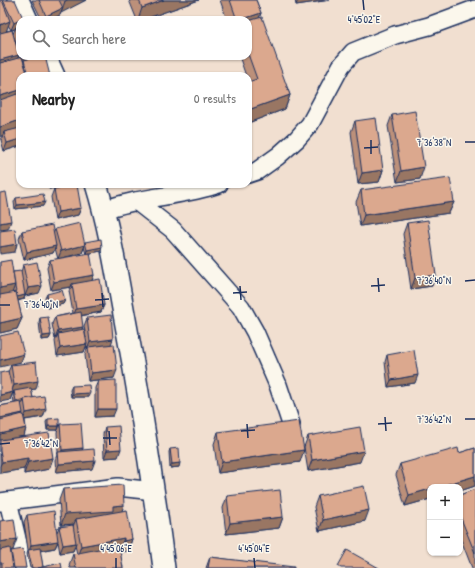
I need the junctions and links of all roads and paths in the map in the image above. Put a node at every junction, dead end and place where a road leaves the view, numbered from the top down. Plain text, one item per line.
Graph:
1 (18, 0) edge
2 (475, 9) edge
3 (25, 16) edge
4 (47, 60) edge
5 (52, 72) edge
6 (252, 173) edge
7 (97, 188) edge
8 (205, 188) edge
9 (136, 201) junction
10 (104, 210) junction
11 (291, 424) edge
12 (154, 491) junction
13 (4, 501) edge
14 (24, 568) edge
15 (164, 568) edge

1 - 3 street
2 - 6 street
4 - 5 street
7 - 10 street
8 - 9 street
9 - 10 street
9 - 11 street
10 - 12 street
12 - 13 street
12 - 15 street
13 - 14 street

